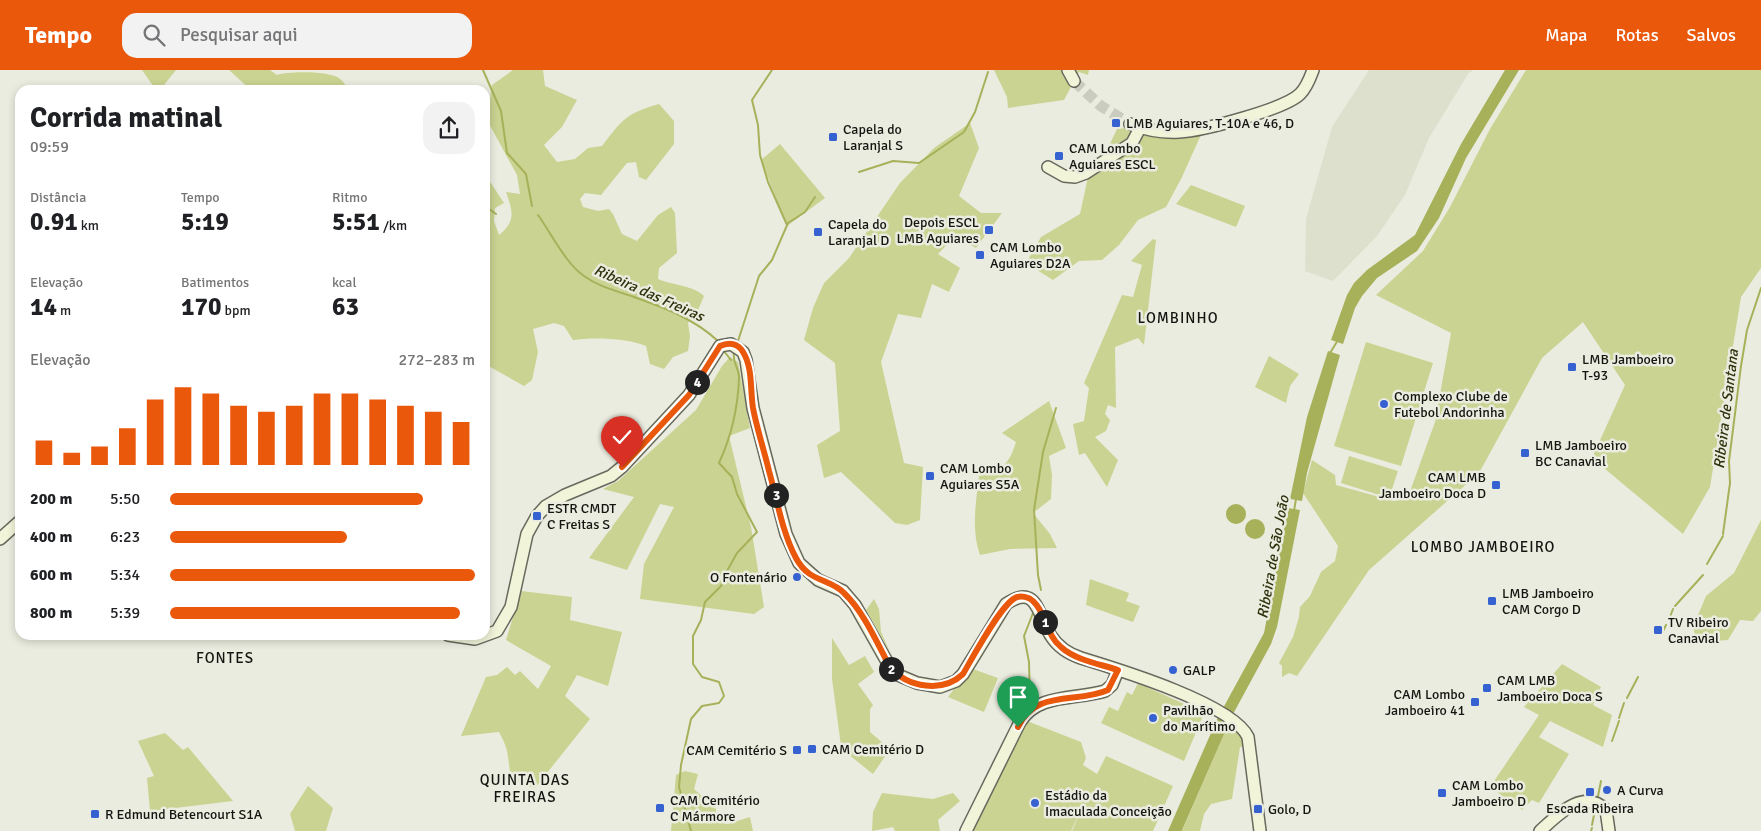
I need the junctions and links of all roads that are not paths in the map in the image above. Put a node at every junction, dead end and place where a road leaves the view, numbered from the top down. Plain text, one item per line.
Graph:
1 (1068, 70) edge
2 (1313, 70) edge
3 (1074, 81) tunnel mouth
4 (1048, 167) dead end
5 (15, 526) edge
6 (0, 539) edge
7 (490, 634) edge
8 (1118, 670) junction
9 (966, 831) edge
10 (1260, 831) edge
11 (1540, 831) edge
12 (1609, 831) edge

1 - 3 main road
2 - 4 main road
5 - 6 main road
7 - 8 main road
8 - 9 main road
8 - 10 main road
11 - 12 main road

